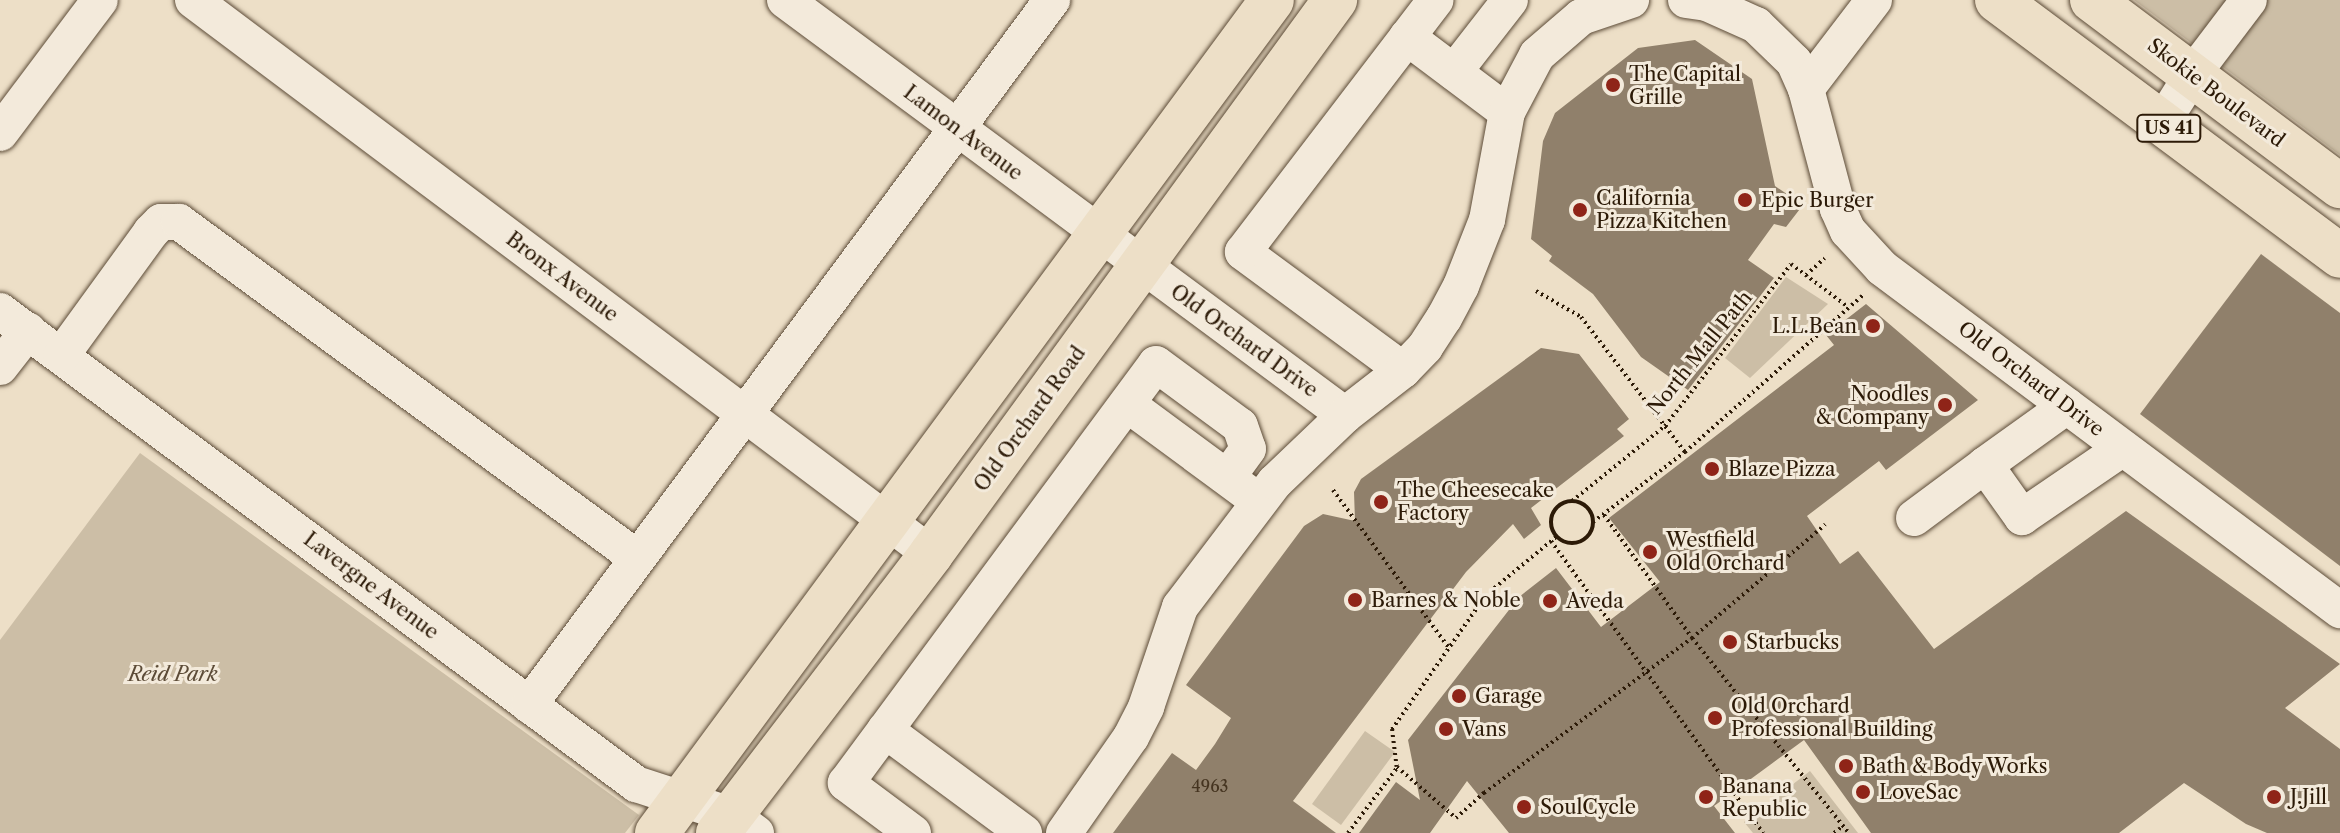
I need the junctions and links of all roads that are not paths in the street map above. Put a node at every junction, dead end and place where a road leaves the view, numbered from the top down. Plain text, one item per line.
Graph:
1 (100, 0) edge
2 (193, 0) edge
3 (785, 0) edge
4 (1052, 0) edge
5 (1272, 0) edge
6 (1335, 0) edge
7 (1436, 0) edge
8 (1510, 0) edge
9 (1631, 0) edge
10 (1686, 0) edge
11 (1874, 0) edge
12 (1997, 0) edge
13 (2092, 0) edge
14 (2249, 0) edge
15 (1407, 37) junction
16 (1454, 72) junction
17 (2192, 75) junction
18 (1806, 89) junction
19 (1507, 112) junction
20 (2162, 123) junction
21 (956, 128) junction
22 (0, 133) edge
23 (2340, 186) edge
24 (1098, 234) junction
25 (2340, 256) edge
26 (1142, 266) junction
27 (14, 321) edge
28 (61, 356) junction
29 (0, 367) edge
30 (1403, 370) junction
31 (1127, 404) junction
32 (2067, 406) junction
33 (744, 414) junction
34 (1345, 415) junction
35 (2123, 448) junction
36 (1985, 465) junction
37 (1228, 477) junction
38 (1260, 503) junction
39 (1914, 518) dead end
40 (888, 521) junction
41 (931, 554) junction
42 (637, 558) junction
43 (2340, 610) edge
44 (529, 705) junction
45 (885, 730) junction
46 (669, 816) edge
47 (735, 827) edge
48 (1003, 827) edge
49 (913, 833) edge
50 (1064, 833) edge

1 - 22 street
2 - 33 street, Bronx Avenue
3 - 21 street, Lamon Avenue
4 - 21 street
5 - 24 main road
6 - 26 main road, Old Orchard Road
7 - 15 street
8 - 16 street
9 - 19 street
10 - 18 street, Old Orchard Drive
11 - 18 street
12 - 20 main road, US 41
13 - 17 main road, Skokie Boulevard / US 41
14 - 17 street
15 - 16 street
15 - 30 street
16 - 19 street
17 - 20 street
17 - 23 main road, Skokie Boulevard / US 41
18 - 32 street, Old Orchard Drive
19 - 30 street
20 - 25 main road, US 41
21 - 24 street, Lamon Avenue
21 - 33 street
24 - 26 street, Lamon Avenue
24 - 40 main road
26 - 34 street, Old Orchard Drive
26 - 41 main road, Old Orchard Road
27 - 28 street, Lavergne Avenue
27 - 29 street
28 - 42 street
28 - 44 street, Lavergne Avenue
30 - 34 street
31 - 37 street
31 - 37 street
31 - 45 street
32 - 35 street, Old Orchard Drive
32 - 36 street
33 - 40 street, Bronx Avenue
33 - 42 street
34 - 38 street
35 - 36 street
35 - 43 street, Old Orchard Drive
36 - 39 street
37 - 38 street
38 - 50 street
40 - 41 street, Bronx Avenue
40 - 46 main road
41 - 47 main road, Old Orchard Road
42 - 44 street
44 - 46 street, Lavergne Avenue
45 - 48 street
45 - 49 street
46 - 47 street, Lavergne Avenue

